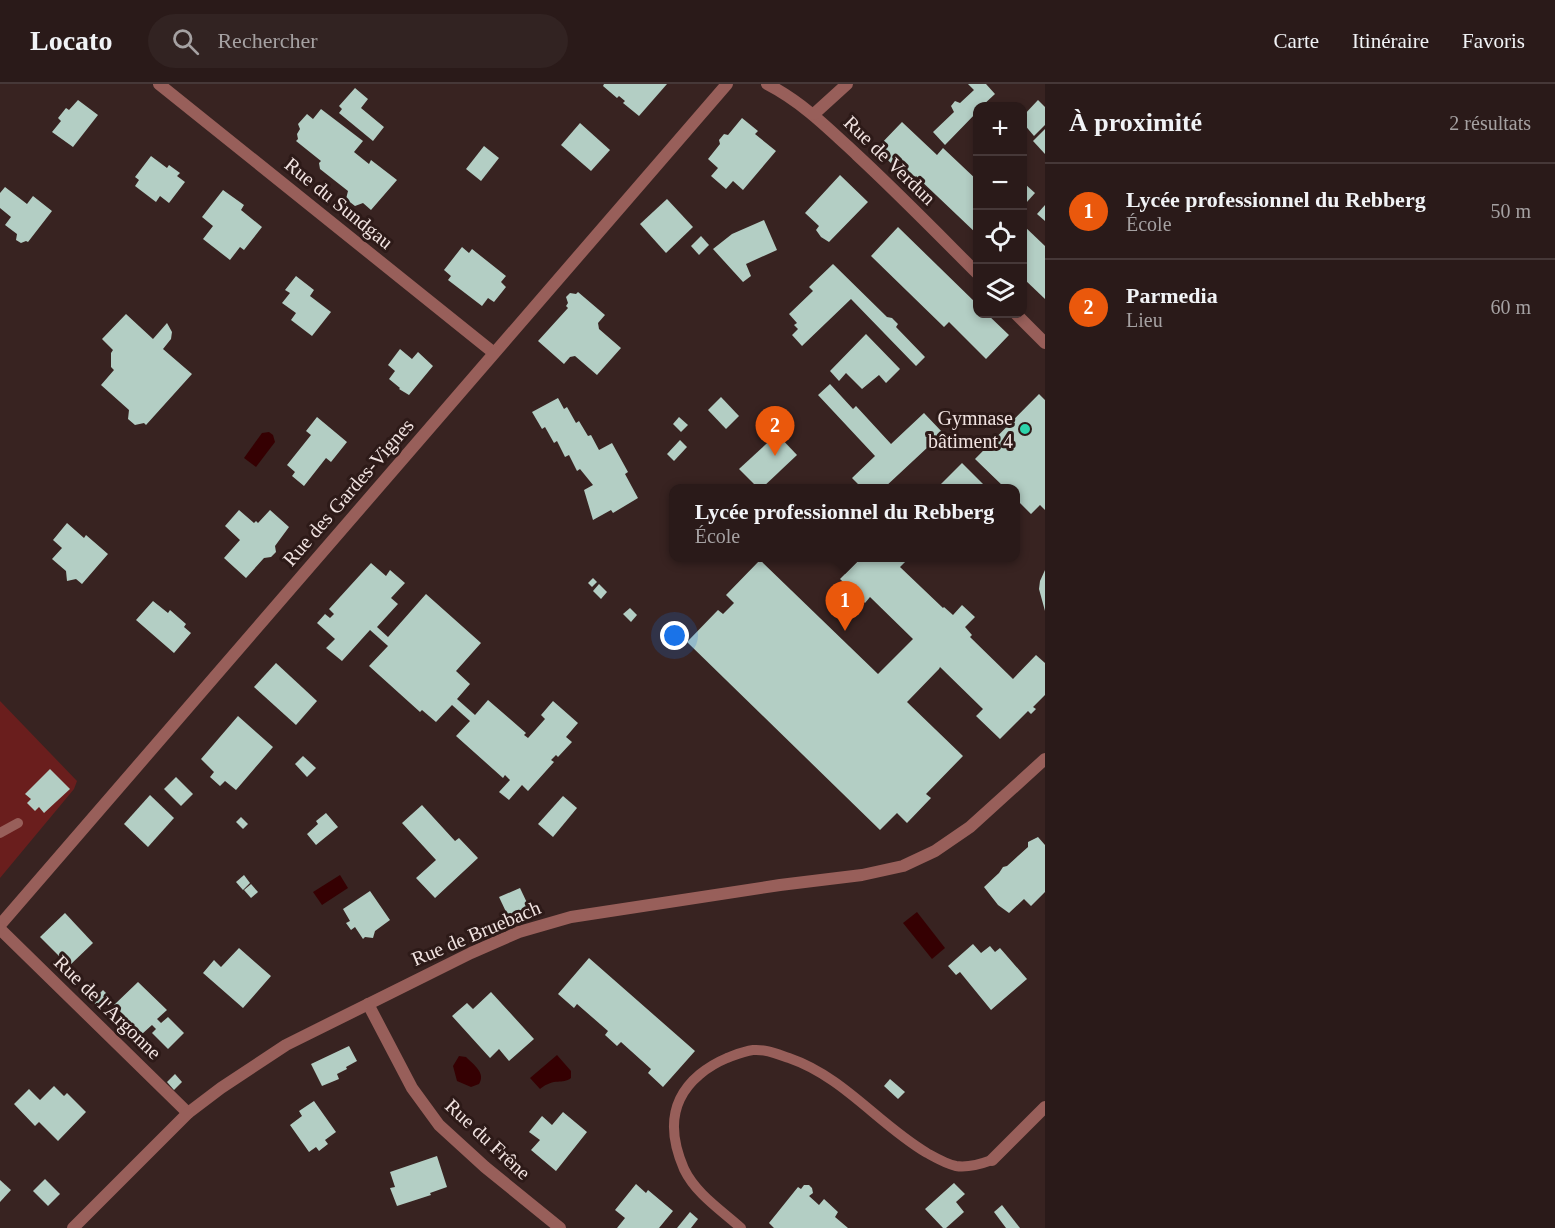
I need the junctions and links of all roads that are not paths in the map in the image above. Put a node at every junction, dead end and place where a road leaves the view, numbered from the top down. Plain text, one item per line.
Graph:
1 (159, 84) edge
2 (727, 84) edge
3 (767, 84) edge
4 (847, 84) edge
5 (814, 114) junction
6 (973, 269) edge
7 (1020, 318) edge
8 (1045, 343) edge
9 (494, 353) junction
10 (1045, 759) edge
11 (18, 823) dead end
12 (0, 833) edge
13 (0, 927) edge
14 (368, 1004) junction
15 (1045, 1107) edge
16 (188, 1113) junction
17 (992, 1161) joint
18 (73, 1228) edge
19 (560, 1228) edge
20 (741, 1228) edge

1 - 9 street, Rue du Sundgau
2 - 9 street, Rue des Gardes-Vignes
3 - 5 street, Rue de Verdun
4 - 5 street
5 - 6 street, Rue de Verdun
7 - 8 street
9 - 13 street, Rue des Gardes-Vignes
10 - 14 street, Rue de Bruebach
11 - 12 lane
13 - 16 street, Rue de l'Argonne
14 - 16 street, Rue de Bruebach
14 - 19 street, Rue du Frêne
15 - 17 street
16 - 18 street, Rue de Bruebach
17 - 20 lane

